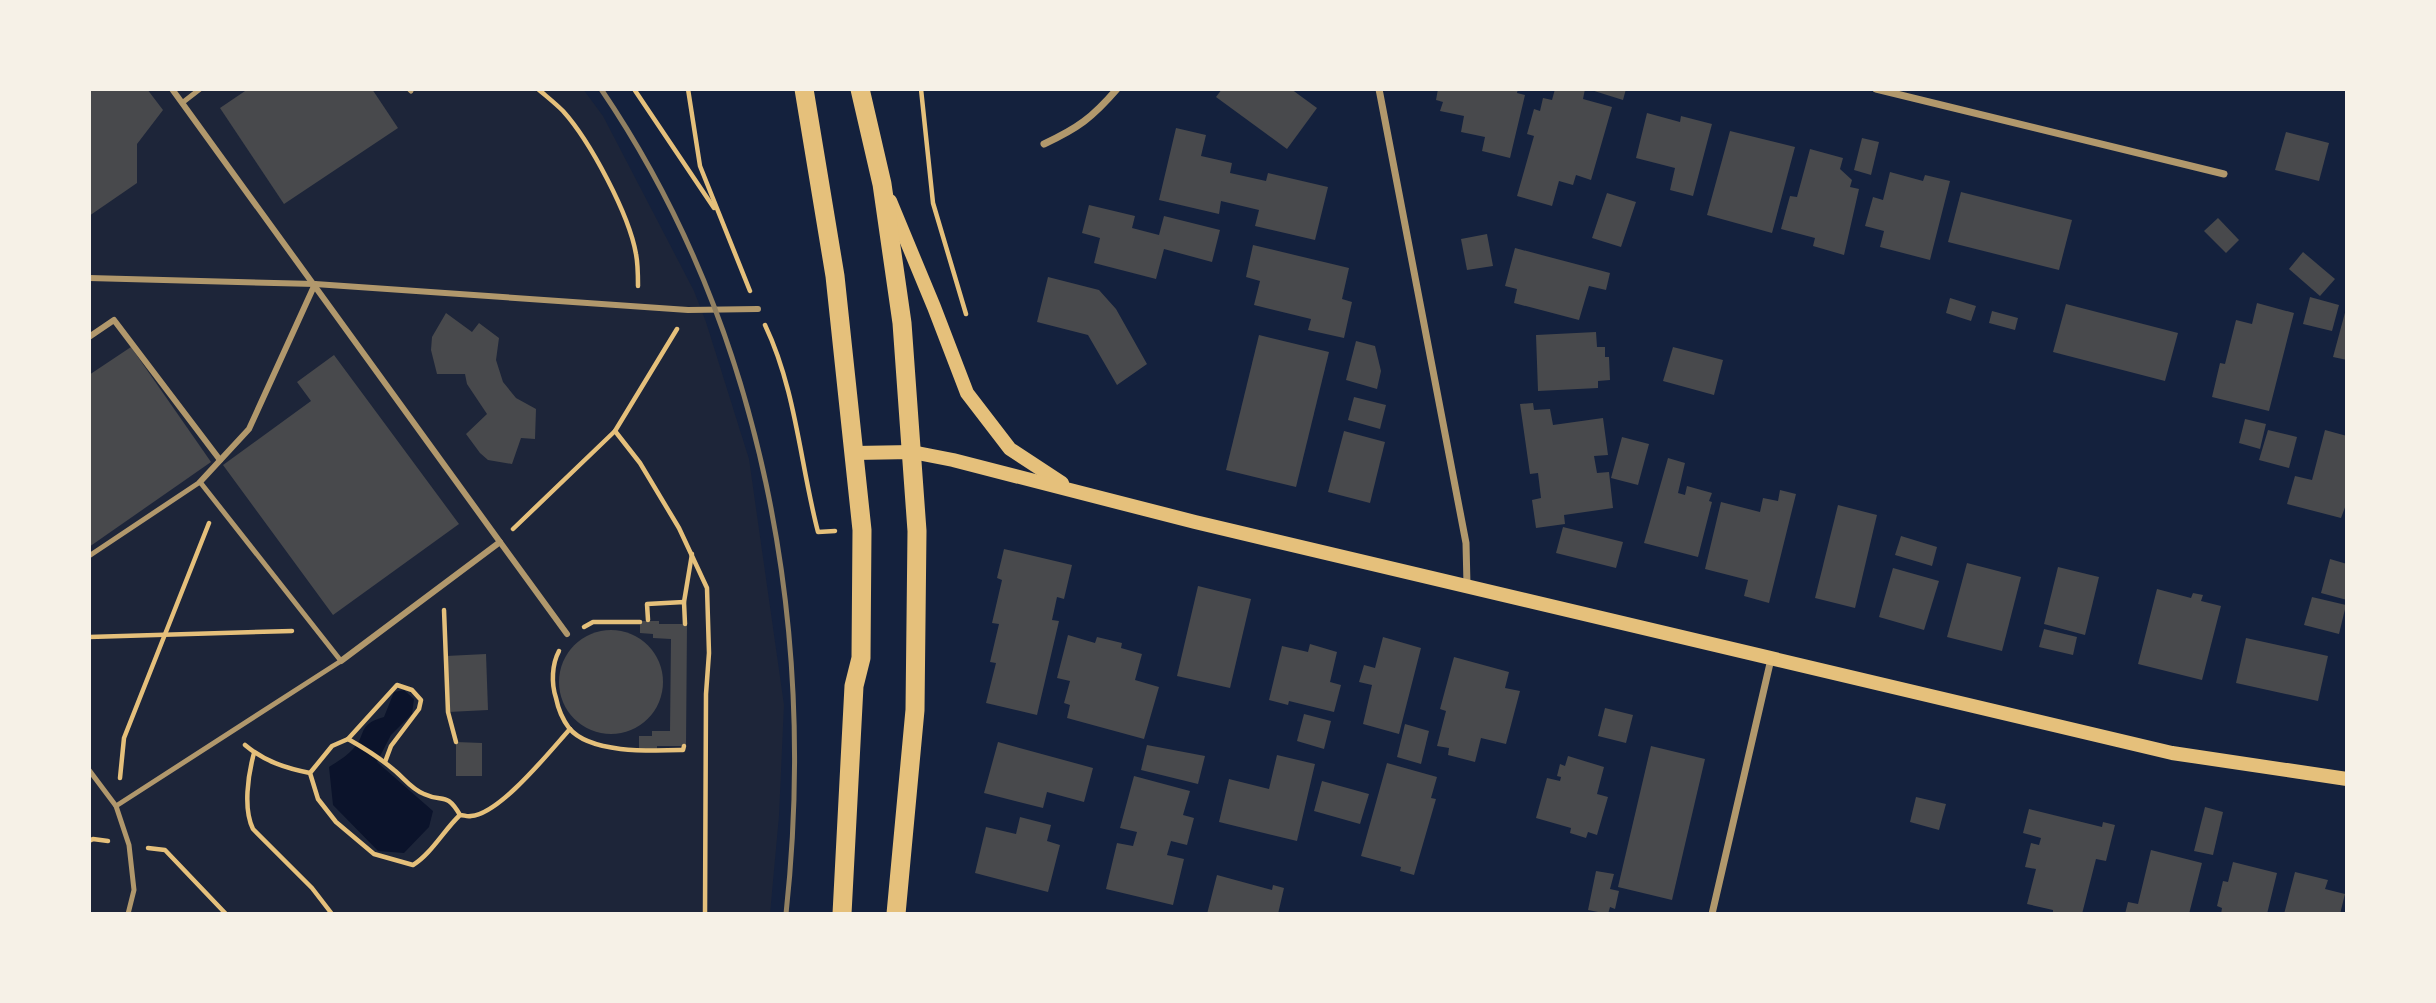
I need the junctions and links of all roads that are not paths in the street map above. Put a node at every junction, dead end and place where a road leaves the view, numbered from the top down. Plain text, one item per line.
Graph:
1 (172, 89) edge
2 (200, 89) edge
3 (804, 89) edge
4 (860, 89) edge
5 (1117, 89) edge
6 (1379, 89) edge
7 (1876, 89) edge
8 (182, 103) junction
9 (1044, 144) dead end
10 (2224, 174) dead end
11 (882, 184) junction
12 (89, 278) edge
13 (315, 284) junction
14 (758, 309) dead end
15 (89, 337) edge
16 (912, 452) junction
17 (855, 453) junction
18 (220, 460) junction
19 (200, 482) junction
20 (1073, 489) junction
21 (500, 542) junction
22 (89, 556) edge
23 (1467, 586) junction
24 (567, 634) road end
25 (1771, 658) junction
26 (341, 661) junction
27 (89, 770) edge
28 (2347, 779) edge
29 (117, 806) junction
30 (128, 914) edge
31 (842, 914) edge
32 (896, 914) edge
33 (1712, 914) edge

1 - 8 street
2 - 8 lane
3 - 17 highway
4 - 11 highway
5 - 9 street
6 - 23 street
7 - 10 street
8 - 13 street
11 - 16 highway
11 - 20 main road
12 - 13 street
13 - 14 street
13 - 18 street
13 - 21 street
15 - 18 street
16 - 17 main road
16 - 20 main road
16 - 32 highway
17 - 31 highway
18 - 19 street
19 - 22 lane
19 - 26 lane
20 - 23 main road
21 - 24 street
21 - 26 street
23 - 25 main road
25 - 28 main road
25 - 33 street
26 - 29 lane
27 - 29 lane
29 - 30 lane

